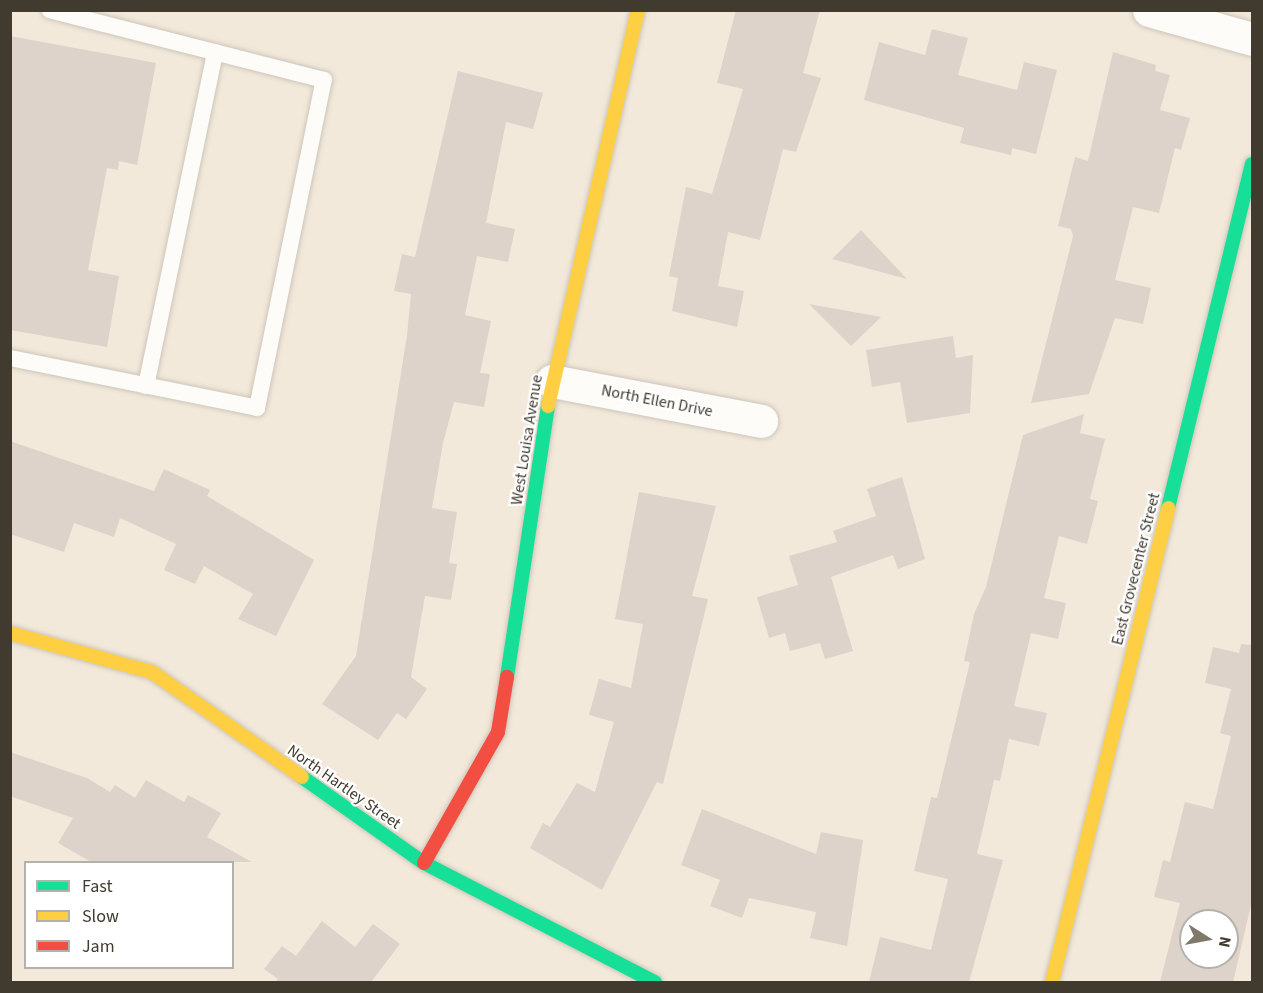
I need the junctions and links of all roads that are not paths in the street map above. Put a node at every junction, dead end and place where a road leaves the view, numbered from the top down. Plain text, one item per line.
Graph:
1 (50, 10) edge
2 (638, 10) edge
3 (1149, 10) edge
4 (1252, 39) edge
5 (216, 52) junction
6 (1252, 164) edge
7 (10, 358) edge
8 (552, 381) junction
9 (146, 386) junction
10 (761, 421) dead end
11 (10, 633) edge
12 (424, 863) junction
13 (655, 982) edge
14 (1052, 982) edge

1 - 5 lane
2 - 8 street, West Louisa Avenue
3 - 4 street
5 - 9 lane
5 - 9 lane
6 - 14 street, East Grovecenter Street
7 - 9 lane
8 - 10 street, North Ellen Drive
8 - 12 street, West Louisa Avenue
11 - 12 street, North Hartley Street
12 - 13 street, North Hartley Street

